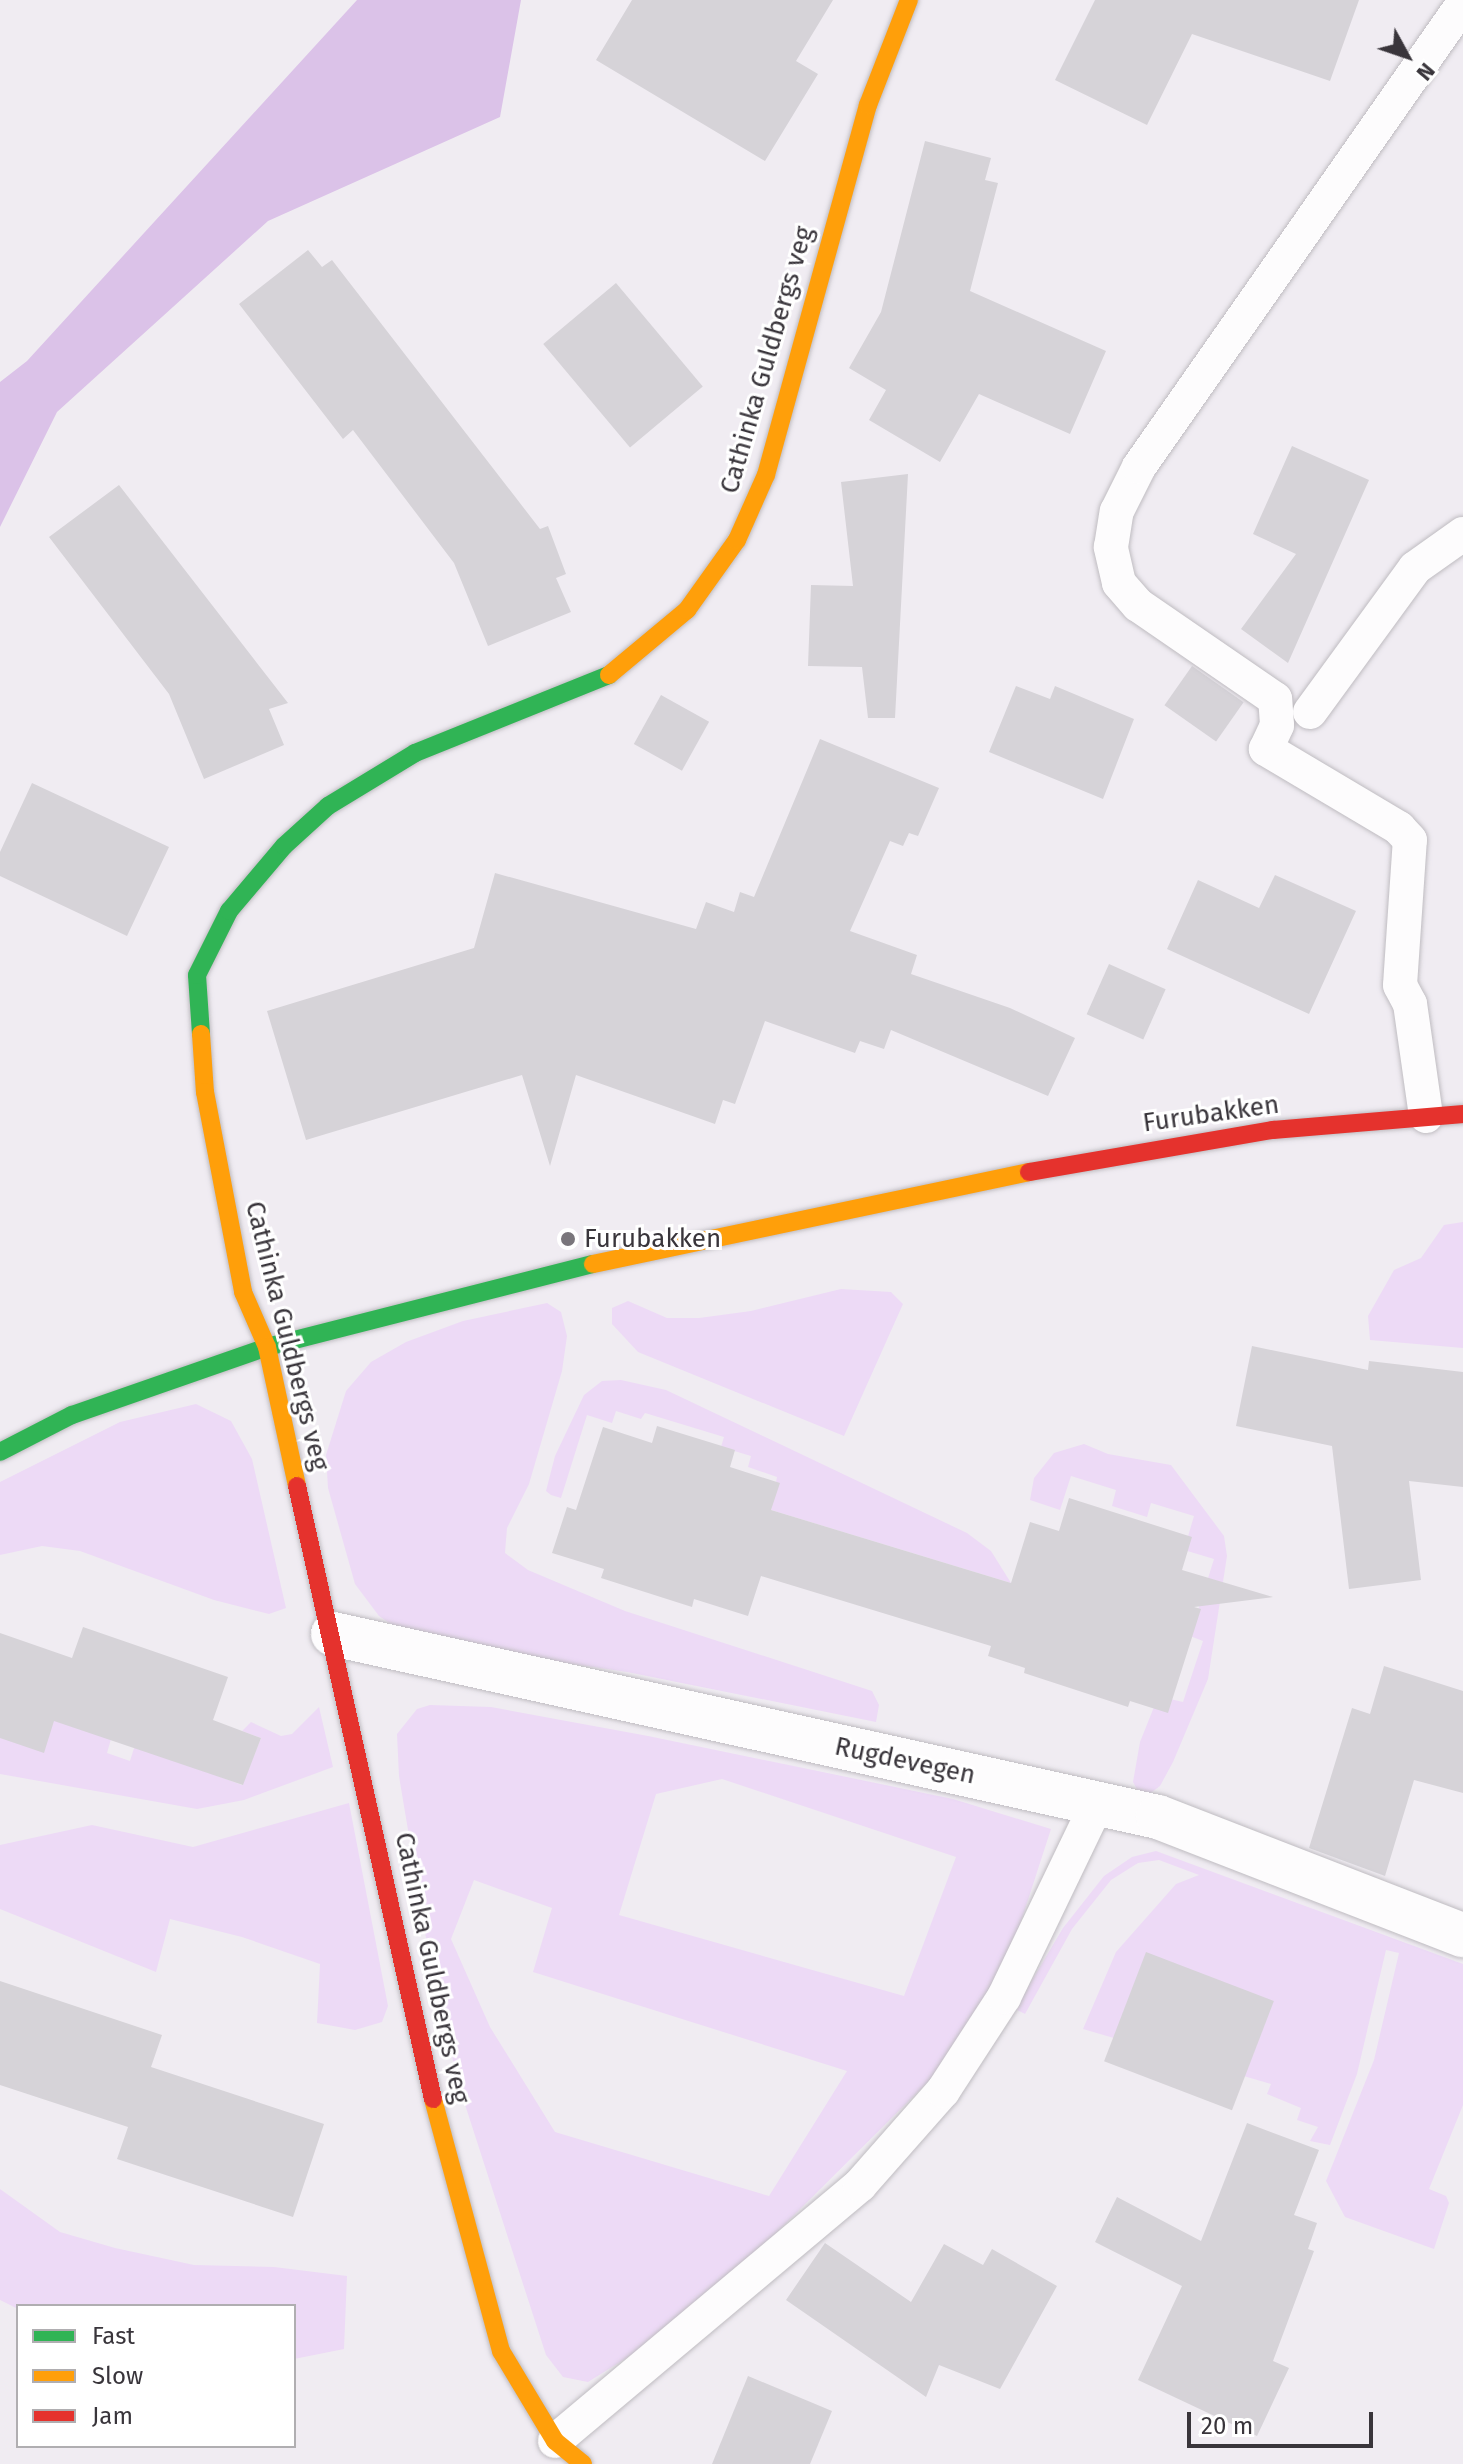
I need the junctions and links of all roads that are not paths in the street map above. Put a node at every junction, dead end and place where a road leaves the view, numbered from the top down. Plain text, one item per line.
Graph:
1 (909, 0) edge
2 (1463, 4) edge
3 (1463, 534) edge
4 (1310, 712) dead end
5 (1463, 1114) edge
6 (1426, 1116) junction
7 (267, 1347) junction
8 (0, 1452) edge
9 (333, 1634) junction
10 (1098, 1802) junction
11 (1463, 1935) edge
12 (555, 2441) junction
13 (583, 2464) edge

1 - 7 street, Cathinka Guldbergs veg
2 - 6 lane
3 - 4 lane
5 - 6 street, Furubakken
6 - 7 street, Furubakken
7 - 8 street, Furubakken
7 - 9 street, Cathinka Guldbergs veg
9 - 10 street, Rugdevegen
9 - 12 street, Cathinka Guldbergs veg
10 - 11 street, Rugdevegen
10 - 12 lane
12 - 13 street, Cathinka Guldbergs veg

